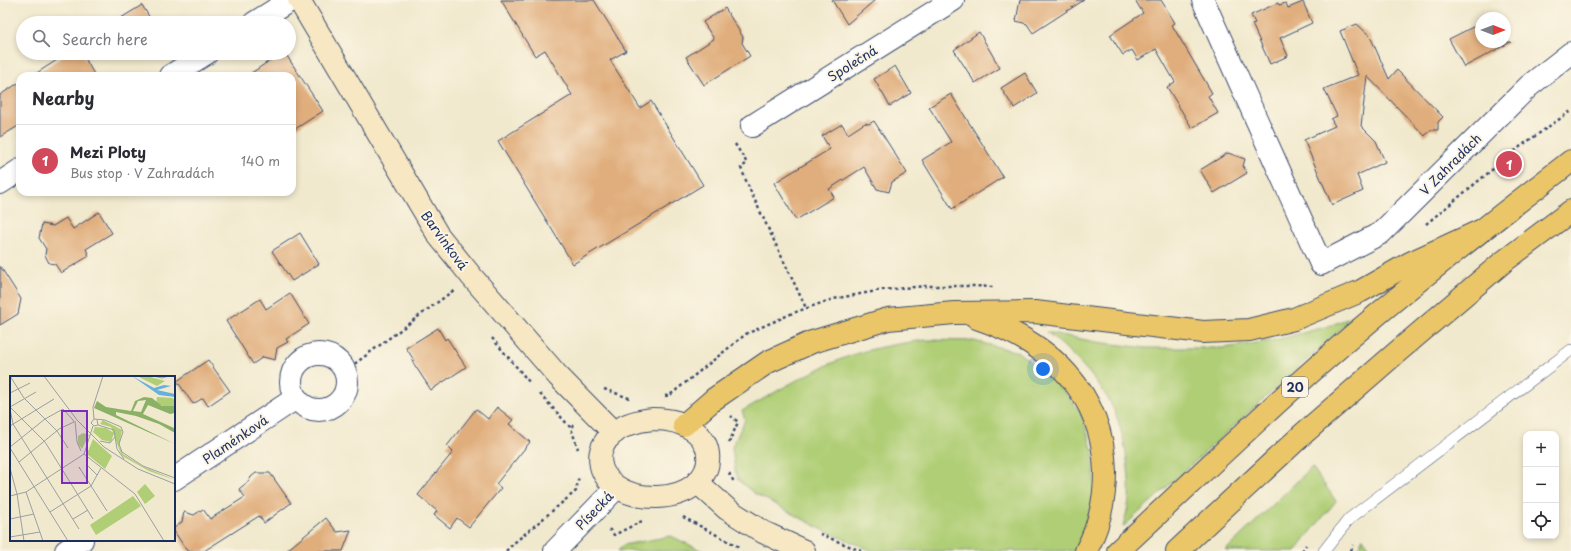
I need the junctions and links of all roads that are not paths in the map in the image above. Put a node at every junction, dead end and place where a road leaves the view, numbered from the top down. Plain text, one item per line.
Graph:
1 (291, 0) edge
2 (299, 0) edge
3 (953, 0) edge
4 (1203, 0) edge
5 (265, 16) edge
6 (1571, 53) edge
7 (195, 60) edge
8 (176, 72) edge
9 (752, 126) dead end
10 (1571, 161) edge
11 (16, 173) edge
12 (0, 183) edge
13 (1571, 211) edge
14 (1480, 231) junction
15 (954, 313) junction
16 (1571, 350) edge
17 (296, 398) junction
18 (684, 425) junction
19 (614, 433) junction
20 (175, 478) edge
21 (696, 482) junction
22 (617, 487) junction
23 (81, 541) edge
24 (66, 551) edge
25 (555, 551) edge
26 (804, 551) edge
27 (1086, 551) edge
28 (1118, 551) edge
29 (1176, 551) edge
30 (1324, 551) edge

1 - 5 street
2 - 19 street, Barvínková
3 - 9 street, Společná
4 - 6 street, V Zahradách
7 - 8 street
10 - 14 highway, 20
11 - 12 street
13 - 29 highway
14 - 15 highway
14 - 28 highway, 20
15 - 18 highway
15 - 27 highway
16 - 30 lane
17 - 17 street
17 - 20 street, Plaménková
18 - 19 street
18 - 21 street
19 - 22 street
21 - 22 street
21 - 26 street
22 - 25 street, Písecká
23 - 24 street

